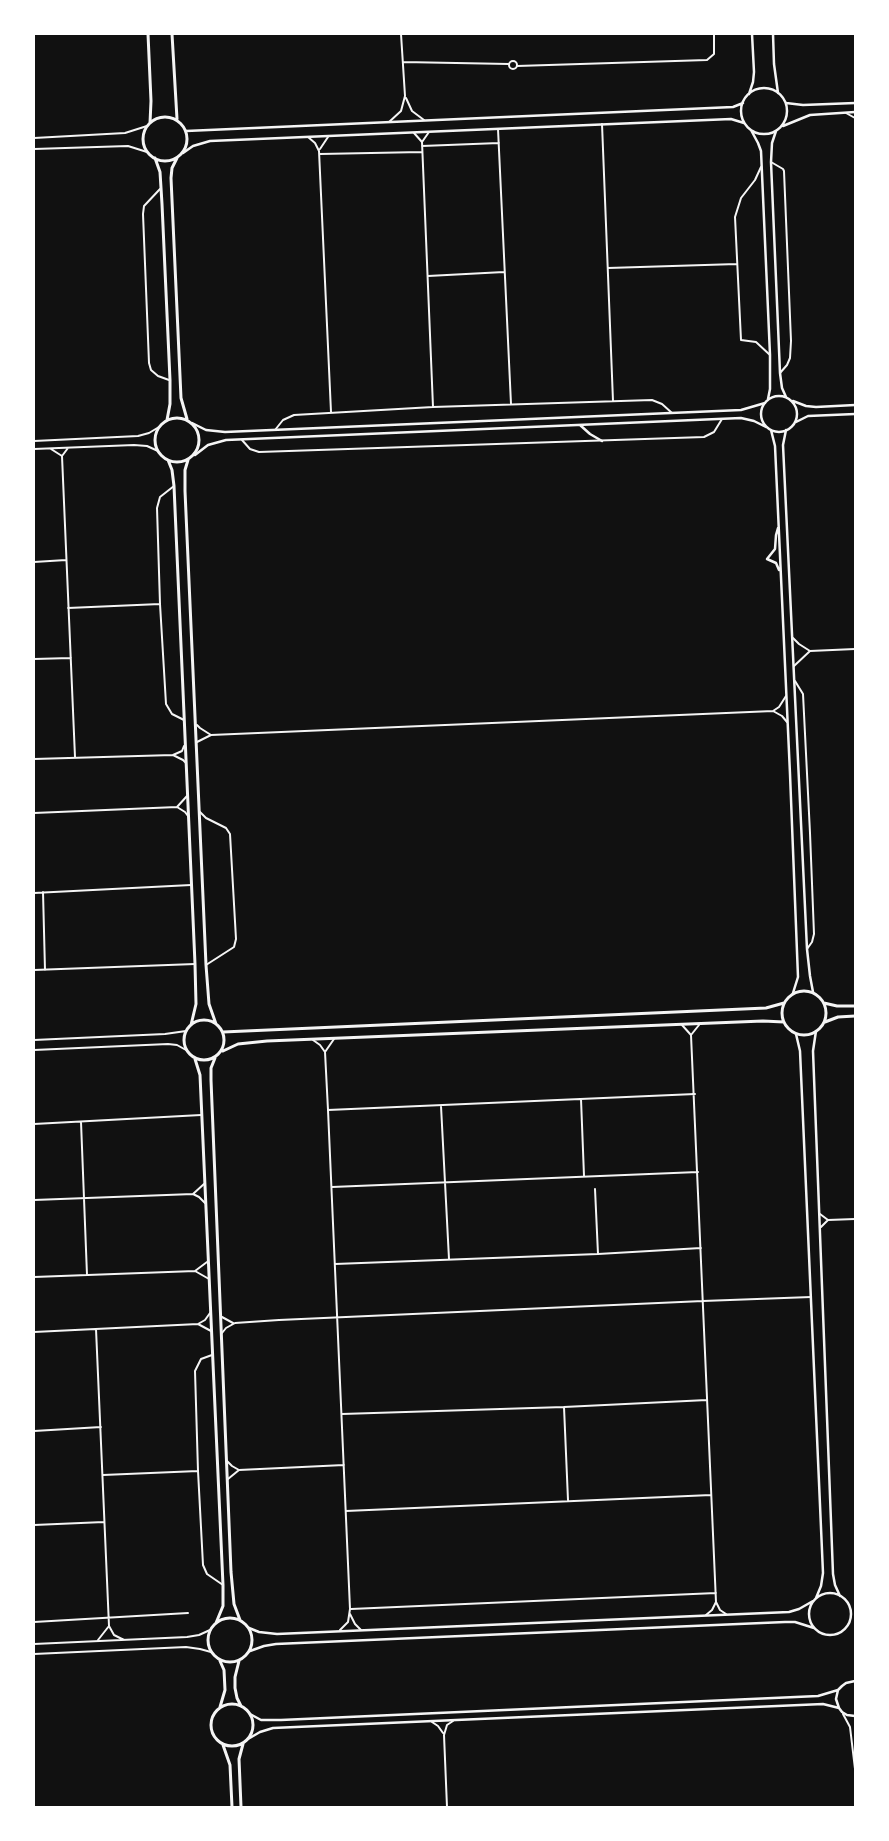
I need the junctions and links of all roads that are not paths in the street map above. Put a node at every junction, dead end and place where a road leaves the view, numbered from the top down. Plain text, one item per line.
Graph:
1 (148, 34) edge
2 (172, 34) edge
3 (401, 34) edge
4 (714, 34) edge
5 (752, 34) edge
6 (773, 34) edge
7 (403, 62) junction
8 (509, 64) junction
9 (517, 66) junction
10 (778, 93) junction
11 (749, 94) junction
12 (405, 96) junction
13 (743, 103) junction
14 (855, 103) edge
15 (786, 104) junction
16 (855, 112) edge
17 (846, 113) junction
18 (855, 118) edge
19 (177, 120) junction
20 (424, 121) junction
21 (389, 122) junction
22 (744, 123) junction
23 (148, 124) junction
24 (602, 124) junction
25 (781, 127) junction
26 (498, 128) junction
27 (751, 130) junction
28 (186, 131) junction
29 (776, 131) junction
30 (428, 132) junction
31 (414, 133) junction
32 (329, 136) junction
33 (308, 137) junction
34 (34, 138) edge
35 (422, 142) junction
36 (499, 143) junction
37 (422, 146) junction
38 (34, 149) edge
39 (148, 152) junction
40 (422, 152) junction
41 (183, 153) junction
42 (319, 153) junction
43 (155, 158) junction
44 (177, 158) junction
45 (771, 162) junction
46 (761, 165) junction
47 (161, 187) junction
48 (737, 264) junction
49 (608, 268) junction
50 (504, 272) junction
51 (428, 276) junction
52 (770, 355) junction
53 (780, 373) junction
54 (170, 380) junction
55 (786, 398) junction
56 (768, 400) junction
57 (791, 400) junction
58 (613, 401) junction
59 (765, 402) junction
60 (511, 404) junction
61 (855, 405) edge
62 (434, 407) junction
63 (331, 412) junction
64 (672, 413) junction
65 (855, 414) edge
66 (187, 419) junction
67 (722, 419) junction
68 (167, 420) junction
69 (795, 422) junction
70 (192, 423) junction
71 (580, 425) junction
72 (159, 427) junction
73 (766, 427) junction
74 (275, 430) junction
75 (771, 430) junction
76 (786, 430) junction
77 (242, 440) junction
78 (34, 441) edge
79 (602, 441) junction
80 (50, 448) junction
81 (68, 448) junction
82 (34, 449) edge
83 (158, 451) junction
84 (194, 454) junction
85 (62, 456) junction
86 (168, 460) junction
87 (188, 460) junction
88 (174, 486) junction
89 (778, 526) junction
90 (66, 560) junction
91 (34, 562) edge
92 (780, 575) junction
93 (160, 604) junction
94 (68, 608) junction
95 (793, 638) junction
96 (855, 649) edge
97 (810, 651) junction
98 (71, 658) junction
99 (34, 659) edge
100 (794, 666) junction
101 (795, 681) junction
102 (786, 696) junction
103 (773, 711) junction
104 (184, 720) junction
105 (787, 722) junction
106 (196, 724) junction
107 (211, 734) junction
108 (197, 742) junction
109 (185, 744) junction
110 (173, 755) junction
111 (75, 757) junction
112 (34, 758) edge
113 (186, 764) junction
114 (187, 796) junction
115 (177, 807) junction
116 (200, 812) junction
117 (34, 813) edge
118 (188, 817) junction
119 (191, 885) junction
120 (43, 892) junction
121 (34, 893) edge
122 (807, 949) junction
123 (195, 964) junction
124 (206, 966) junction
125 (34, 970) edge
126 (45, 970) junction
127 (813, 992) junction
128 (794, 993) junction
129 (784, 1003) junction
130 (824, 1003) junction
131 (855, 1006) edge
132 (855, 1016) edge
133 (784, 1022) junction
134 (824, 1022) junction
135 (701, 1023) junction
136 (216, 1024) junction
137 (680, 1024) junction
138 (191, 1025) junction
139 (186, 1031) junction
140 (223, 1032) junction
141 (816, 1032) junction
142 (796, 1034) junction
143 (691, 1035) junction
144 (335, 1038) junction
145 (311, 1039) junction
146 (34, 1040) edge
147 (34, 1050) edge
148 (186, 1050) junction
149 (223, 1051) junction
150 (325, 1052) junction
151 (215, 1058) junction
152 (195, 1059) junction
153 (695, 1094) junction
154 (581, 1099) junction
155 (441, 1106) junction
156 (328, 1110) junction
157 (201, 1115) junction
158 (81, 1122) junction
159 (34, 1124) edge
160 (698, 1172) junction
161 (584, 1176) junction
162 (444, 1182) junction
163 (204, 1183) junction
164 (332, 1187) junction
165 (595, 1189) dead end
166 (193, 1194) junction
167 (85, 1198) junction
168 (34, 1200) edge
169 (205, 1204) junction
170 (819, 1212) junction
171 (855, 1219) edge
172 (828, 1220) junction
173 (819, 1229) junction
174 (701, 1248) junction
175 (598, 1254) junction
176 (449, 1258) junction
177 (208, 1261) junction
178 (335, 1264) junction
179 (195, 1271) junction
180 (87, 1275) junction
181 (34, 1277) edge
182 (208, 1279) junction
183 (811, 1297) junction
184 (703, 1300) junction
185 (210, 1313) junction
186 (221, 1317) junction
187 (337, 1317) junction
188 (235, 1323) junction
189 (198, 1324) junction
190 (96, 1329) junction
191 (211, 1331) junction
192 (34, 1332) edge
193 (222, 1334) junction
194 (212, 1355) junction
195 (707, 1400) junction
196 (564, 1407) junction
197 (342, 1414) junction
198 (101, 1427) junction
199 (34, 1431) edge
200 (227, 1461) junction
201 (344, 1465) junction
202 (239, 1470) junction
203 (198, 1471) junction
204 (103, 1475) junction
205 (228, 1479) junction
206 (712, 1495) junction
207 (568, 1501) junction
208 (346, 1511) junction
209 (104, 1522) junction
210 (34, 1525) edge
211 (223, 1585) junction
212 (716, 1593) junction
213 (840, 1596) junction
214 (815, 1600) junction
215 (716, 1602) junction
216 (350, 1609) junction
217 (188, 1613) dead end
218 (350, 1614) junction
219 (726, 1614) junction
220 (706, 1615) junction
221 (108, 1618) junction
222 (240, 1620) junction
223 (34, 1622) edge
224 (216, 1623) junction
225 (109, 1626) junction
226 (248, 1628) junction
227 (814, 1628) junction
228 (210, 1630) junction
229 (340, 1630) junction
230 (361, 1630) junction
231 (124, 1640) junction
232 (97, 1641) junction
233 (34, 1644) edge
234 (250, 1651) junction
235 (211, 1652) junction
236 (34, 1654) edge
237 (220, 1660) junction
238 (239, 1661) junction
239 (855, 1681) edge
240 (838, 1690) junction
241 (242, 1706) junction
242 (220, 1708) junction
243 (838, 1708) junction
244 (842, 1712) junction
245 (250, 1714) junction
246 (855, 1716) edge
247 (453, 1720) junction
248 (432, 1722) junction
249 (444, 1735) junction
250 (248, 1739) junction
251 (244, 1743) junction
252 (222, 1744) junction
253 (855, 1769) edge
254 (232, 1807) edge
255 (241, 1807) edge
256 (447, 1807) edge

1 - 23 main road
2 - 19 main road
3 - 7 street
4 - 9 street
5 - 11 street
6 - 10 street
7 - 8 street
7 - 12 street
8 - 9 street
8 - 9 street
10 - 11 street
10 - 15 street
11 - 13 street
12 - 20 street
12 - 21 street
13 - 20 street
13 - 22 street
14 - 15 street
15 - 25 street
16 - 17 street
17 - 18 street
17 - 25 street
19 - 23 main road
19 - 28 main road
20 - 21 street
21 - 28 street
22 - 24 street
22 - 27 street
23 - 34 street
23 - 39 main road
24 - 26 street
24 - 49 street
25 - 29 street
26 - 30 street
26 - 36 street
27 - 29 street
27 - 46 street
28 - 41 main road
29 - 45 street
30 - 31 street
30 - 35 street
31 - 32 street
31 - 35 street
32 - 33 street
32 - 42 street
33 - 41 street
33 - 42 street
35 - 37 street
36 - 37 street
36 - 50 street
37 - 40 street
38 - 39 street
39 - 43 main road
40 - 42 street
40 - 51 street
41 - 44 main road
42 - 63 street
43 - 44 main road
43 - 47 main road
44 - 66 main road
45 - 53 street
45 - 53 street
46 - 48 street
46 - 52 street
47 - 54 main road
47 - 54 street
48 - 49 street
48 - 52 street
49 - 58 street
50 - 51 street
50 - 60 street
51 - 62 street
52 - 56 street
53 - 55 street
54 - 68 main road
55 - 56 street
55 - 57 street
56 - 59 street
57 - 61 street
57 - 69 street
58 - 60 street
58 - 64 street
59 - 64 street
59 - 73 street
60 - 62 street
62 - 63 street
63 - 74 street
64 - 74 street
65 - 69 street
66 - 68 main road
66 - 70 main road
67 - 71 street
67 - 73 street
67 - 79 street
68 - 72 main road
69 - 76 street
70 - 74 street
70 - 84 main road
71 - 77 street
71 - 79 street
72 - 78 street
72 - 83 main road
73 - 75 street
75 - 76 street
75 - 89 street
76 - 95 street
77 - 79 street
77 - 84 street
80 - 81 street
80 - 82 street
80 - 85 street
81 - 83 street
81 - 85 street
83 - 86 main road
84 - 87 main road
85 - 90 street
86 - 87 main road
86 - 88 main road
87 - 106 main road
88 - 93 street
88 - 104 main road
89 - 92 street
89 - 92 street
90 - 91 street
90 - 94 street
92 - 102 street
93 - 94 street
93 - 104 street
94 - 98 street
95 - 97 street
95 - 100 street
96 - 97 street
97 - 100 street
98 - 99 street
98 - 111 street
100 - 101 street
101 - 122 street
101 - 122 street
102 - 103 street
102 - 105 street
103 - 105 street
103 - 107 street
104 - 109 main road
105 - 128 street
106 - 107 street
106 - 108 main road
107 - 108 street
108 - 116 main road
109 - 110 street
109 - 113 main road
110 - 111 street
110 - 113 street
111 - 112 street
113 - 114 main road
114 - 115 street
114 - 118 main road
115 - 117 street
115 - 118 street
116 - 124 main road
116 - 124 street
118 - 119 main road
119 - 120 street
119 - 123 main road
120 - 121 street
120 - 126 street
122 - 127 street
123 - 126 street
123 - 138 main road
124 - 136 main road
125 - 126 street
127 - 128 main road
127 - 130 main road
128 - 129 main road
129 - 133 main road
129 - 140 main road
130 - 131 main road
130 - 134 main road
132 - 134 main road
133 - 135 main road
133 - 142 main road
134 - 141 main road
135 - 137 main road
135 - 143 street
136 - 138 main road
136 - 140 main road
137 - 143 street
137 - 144 main road
138 - 139 main road
139 - 146 street
139 - 148 main road
140 - 149 main road
141 - 142 main road
141 - 170 street
142 - 183 street
143 - 153 street
144 - 145 main road
144 - 150 street
145 - 149 main road
145 - 150 street
147 - 148 street
148 - 152 main road
149 - 151 main road
150 - 156 street
151 - 152 main road
151 - 186 main road
152 - 157 main road
153 - 154 street
153 - 160 street
154 - 155 street
154 - 161 street
155 - 156 street
155 - 162 street
156 - 164 street
157 - 158 street
157 - 163 main road
158 - 159 street
158 - 167 street
160 - 161 street
160 - 174 street
161 - 162 street
162 - 164 street
162 - 176 street
163 - 166 street
163 - 169 main road
164 - 178 street
165 - 175 street
166 - 167 street
166 - 169 street
167 - 168 street
167 - 180 street
169 - 177 main road
170 - 172 street
170 - 173 street
171 - 172 street
172 - 173 street
173 - 213 street
174 - 175 street
174 - 184 street
175 - 176 street
176 - 178 street
177 - 179 street
177 - 182 main road
178 - 187 street
179 - 180 street
179 - 182 street
180 - 181 street
182 - 185 main road
183 - 184 street
183 - 214 street
184 - 187 street
184 - 195 street
185 - 189 street
185 - 191 main road
186 - 188 street
186 - 193 main road
187 - 188 street
187 - 197 street
188 - 193 street
189 - 190 street
189 - 191 street
190 - 192 street
190 - 198 street
191 - 194 main road
193 - 200 main road
194 - 203 street
194 - 211 main road
195 - 196 street
195 - 206 street
196 - 197 street
196 - 207 street
197 - 201 street
198 - 199 street
198 - 204 street
200 - 202 street
200 - 205 main road
201 - 202 street
201 - 208 street
202 - 205 street
203 - 204 street
203 - 211 street
204 - 209 street
205 - 222 main road
206 - 207 street
206 - 212 street
207 - 208 street
208 - 216 street
209 - 210 street
209 - 221 street
211 - 224 main road
212 - 215 street
212 - 216 street
213 - 214 street
213 - 227 street
214 - 219 street
214 - 227 street
215 - 219 street
215 - 220 street
216 - 218 street
217 - 221 street
218 - 229 street
218 - 230 street
219 - 220 street
220 - 230 street
221 - 223 street
221 - 225 street
222 - 224 main road
222 - 226 main road
224 - 228 main road
225 - 231 street
225 - 232 street
226 - 229 street
226 - 234 main road
227 - 234 street
228 - 231 street
228 - 235 main road
229 - 230 street
231 - 232 street
232 - 233 street
234 - 238 main road
235 - 236 street
235 - 237 main road
237 - 238 main road
237 - 242 main road
238 - 241 main road
239 - 240 street
240 - 243 street
240 - 245 street
241 - 242 main road
241 - 245 main road
242 - 252 main road
243 - 244 street
243 - 247 street
244 - 246 street
244 - 253 street
245 - 250 main road
247 - 248 street
247 - 249 street
248 - 249 street
248 - 250 street
249 - 256 street
250 - 251 main road
251 - 252 main road
251 - 255 main road
252 - 254 main road

